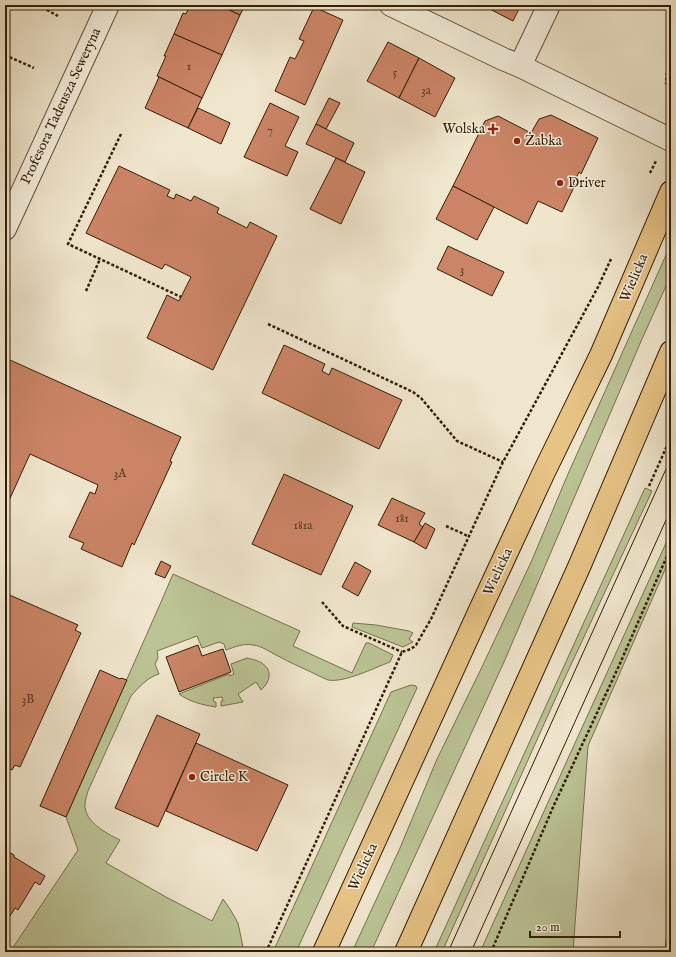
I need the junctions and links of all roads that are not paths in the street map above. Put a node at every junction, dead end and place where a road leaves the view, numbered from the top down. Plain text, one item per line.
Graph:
1 (108, 5) edge
2 (390, 5) edge
3 (549, 5) edge
4 (520, 66) junction
5 (671, 140) edge
6 (671, 192) edge
7 (5, 229) edge
8 (671, 352) edge
9 (324, 952) edge
10 (406, 952) edge

1 - 7 street, Profesora Tadeusza Seweryna
2 - 4 street
3 - 4 street
4 - 5 street
6 - 9 main road, Wielicka
8 - 10 main road

